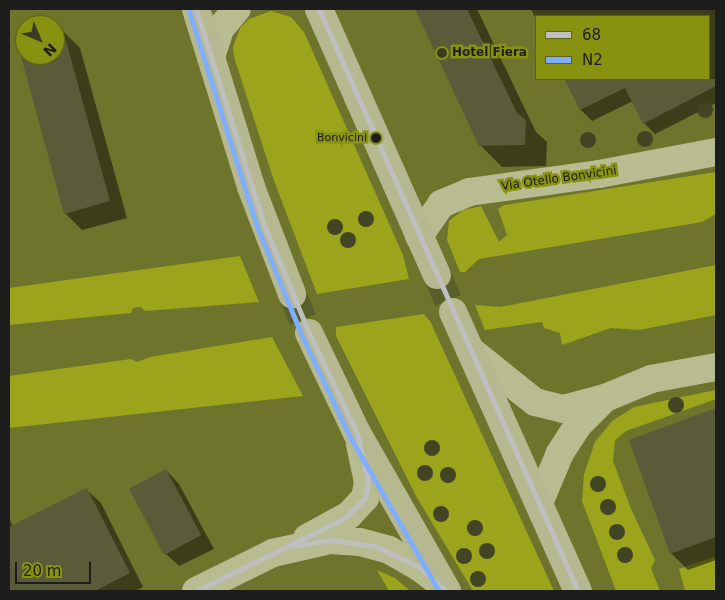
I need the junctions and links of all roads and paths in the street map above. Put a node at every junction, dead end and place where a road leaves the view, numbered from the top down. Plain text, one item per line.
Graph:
1 (196, 9) edge
2 (237, 9) edge
3 (318, 9) edge
4 (212, 57) junction
5 (716, 152) edge
6 (419, 236) junction
7 (437, 275) tunnel mouth
8 (292, 294) tunnel mouth
9 (453, 312) tunnel mouth
10 (309, 333) tunnel mouth
11 (470, 350) junction
12 (716, 367) edge
13 (605, 398) junction
14 (357, 433) junction
15 (539, 503) junction
16 (290, 547) junction
17 (446, 589) edge
18 (576, 590) edge
19 (196, 591) edge

1 - 4 main road
2 - 4 street
3 - 6 main road
4 - 8 main road
5 - 6 street, Via Otello Bonvicini
6 - 7 main road
9 - 11 main road
10 - 14 main road
11 - 13 street
11 - 15 main road
12 - 13 street
13 - 15 street
14 - 16 street
14 - 17 main road
15 - 18 main road
16 - 17 street
16 - 19 street

